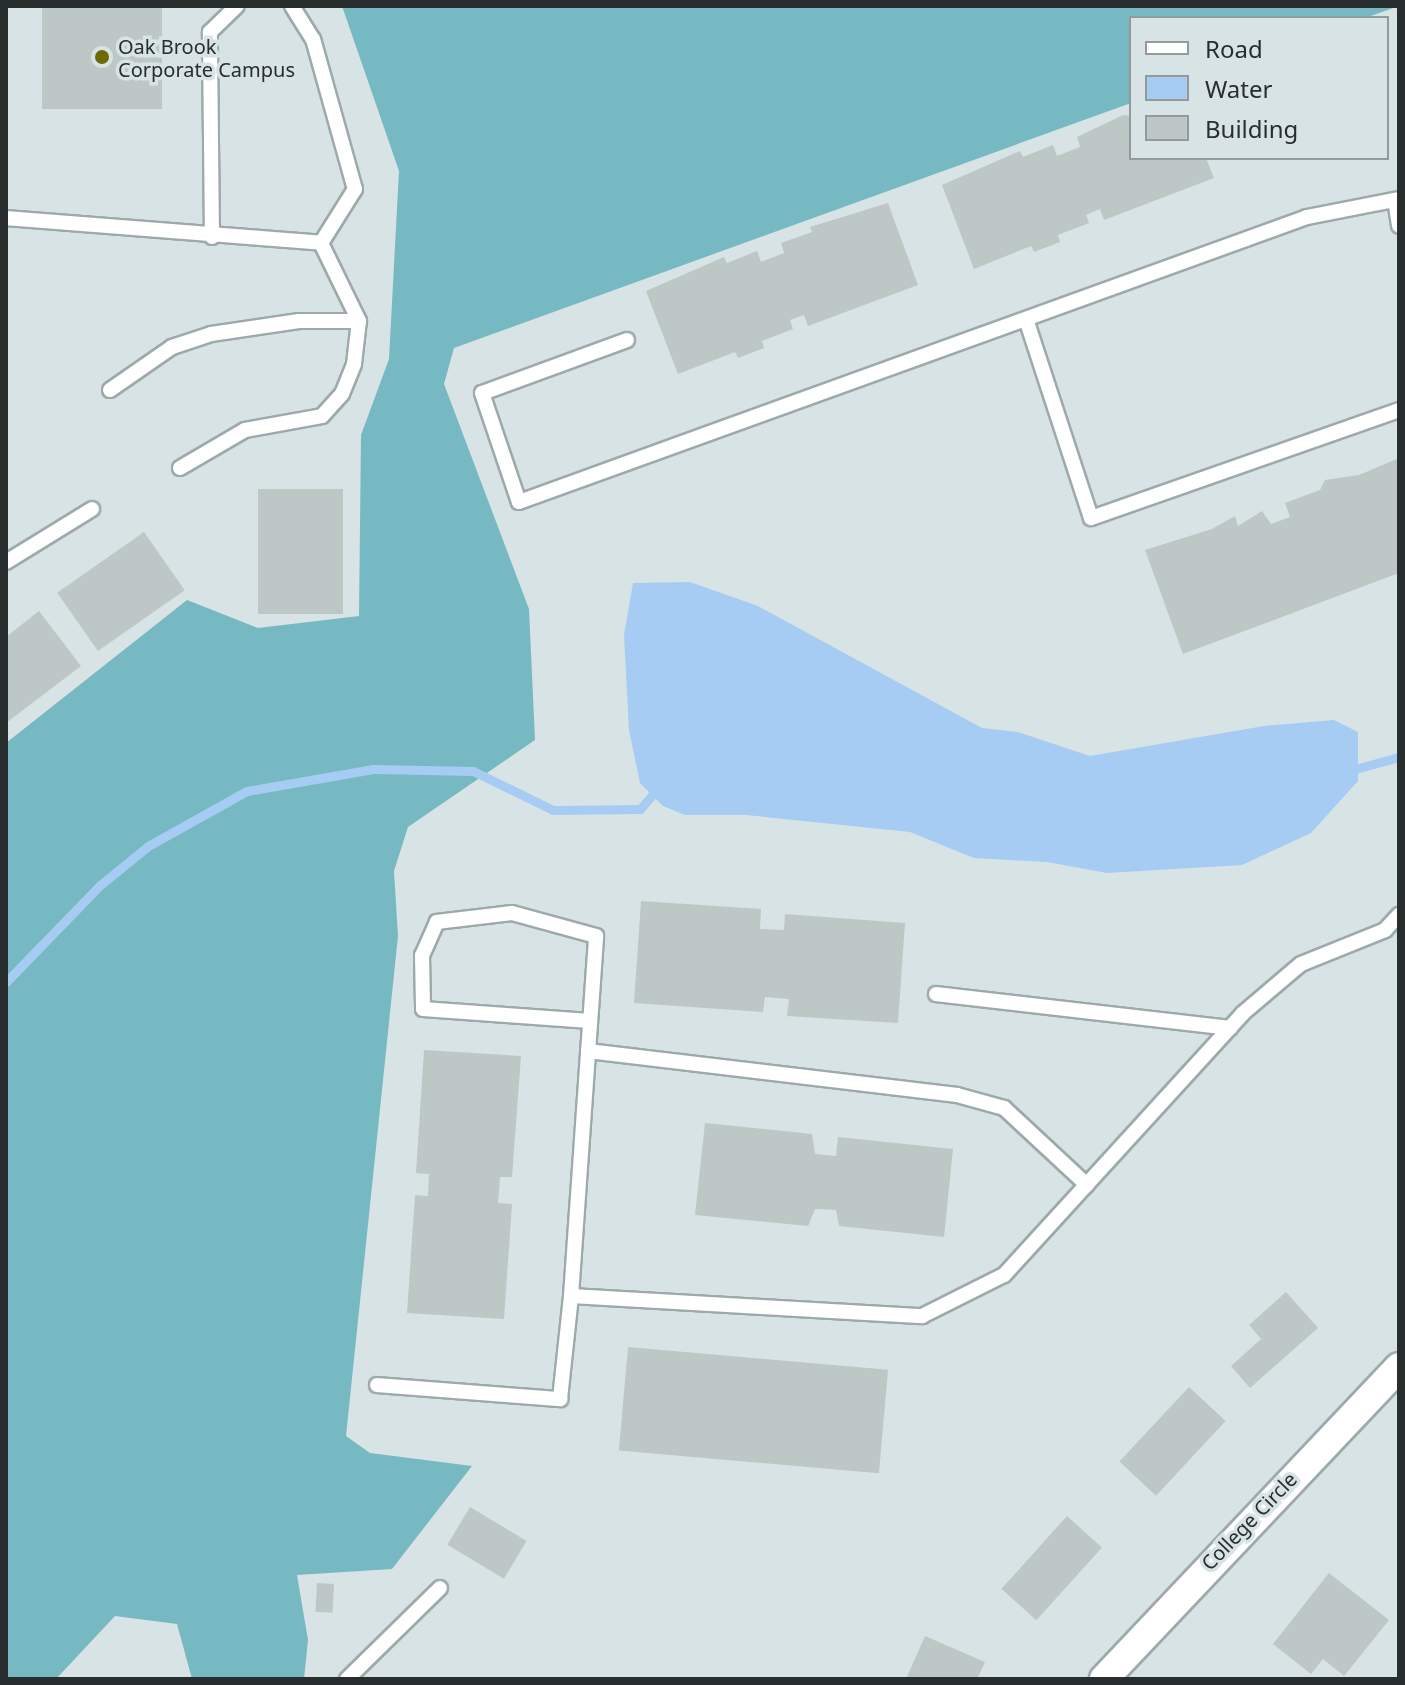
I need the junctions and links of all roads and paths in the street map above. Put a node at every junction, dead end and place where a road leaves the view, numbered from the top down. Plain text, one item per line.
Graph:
1 (237, 6) edge
2 (292, 6) edge
3 (1397, 200) edge
4 (6, 218) edge
5 (1399, 226) edge
6 (212, 237) junction
7 (321, 243) junction
8 (359, 321) junction
9 (1027, 322) junction
10 (627, 340) dead end
11 (110, 390) dead end
12 (1399, 410) edge
13 (180, 468) dead end
14 (92, 509) dead end
15 (6, 562) edge
16 (1399, 915) edge
17 (936, 994) dead end
18 (590, 1021) junction
19 (1230, 1028) junction
20 (588, 1051) junction
21 (1087, 1185) junction
22 (571, 1296) junction
23 (1399, 1367) edge
24 (377, 1385) dead end
25 (440, 1588) dead end
26 (347, 1679) edge
27 (1104, 1679) edge

1 - 6 lane
2 - 7 lane
3 - 5 lane
3 - 9 lane
4 - 6 lane
6 - 7 lane
7 - 8 lane
8 - 11 lane
8 - 13 lane
9 - 10 lane
9 - 12 lane
14 - 15 lane
16 - 19 lane
17 - 19 lane
18 - 18 lane
18 - 20 lane
19 - 21 lane
20 - 21 lane
20 - 22 lane
21 - 22 lane
22 - 24 lane
23 - 27 street, College Circle
25 - 26 lane

